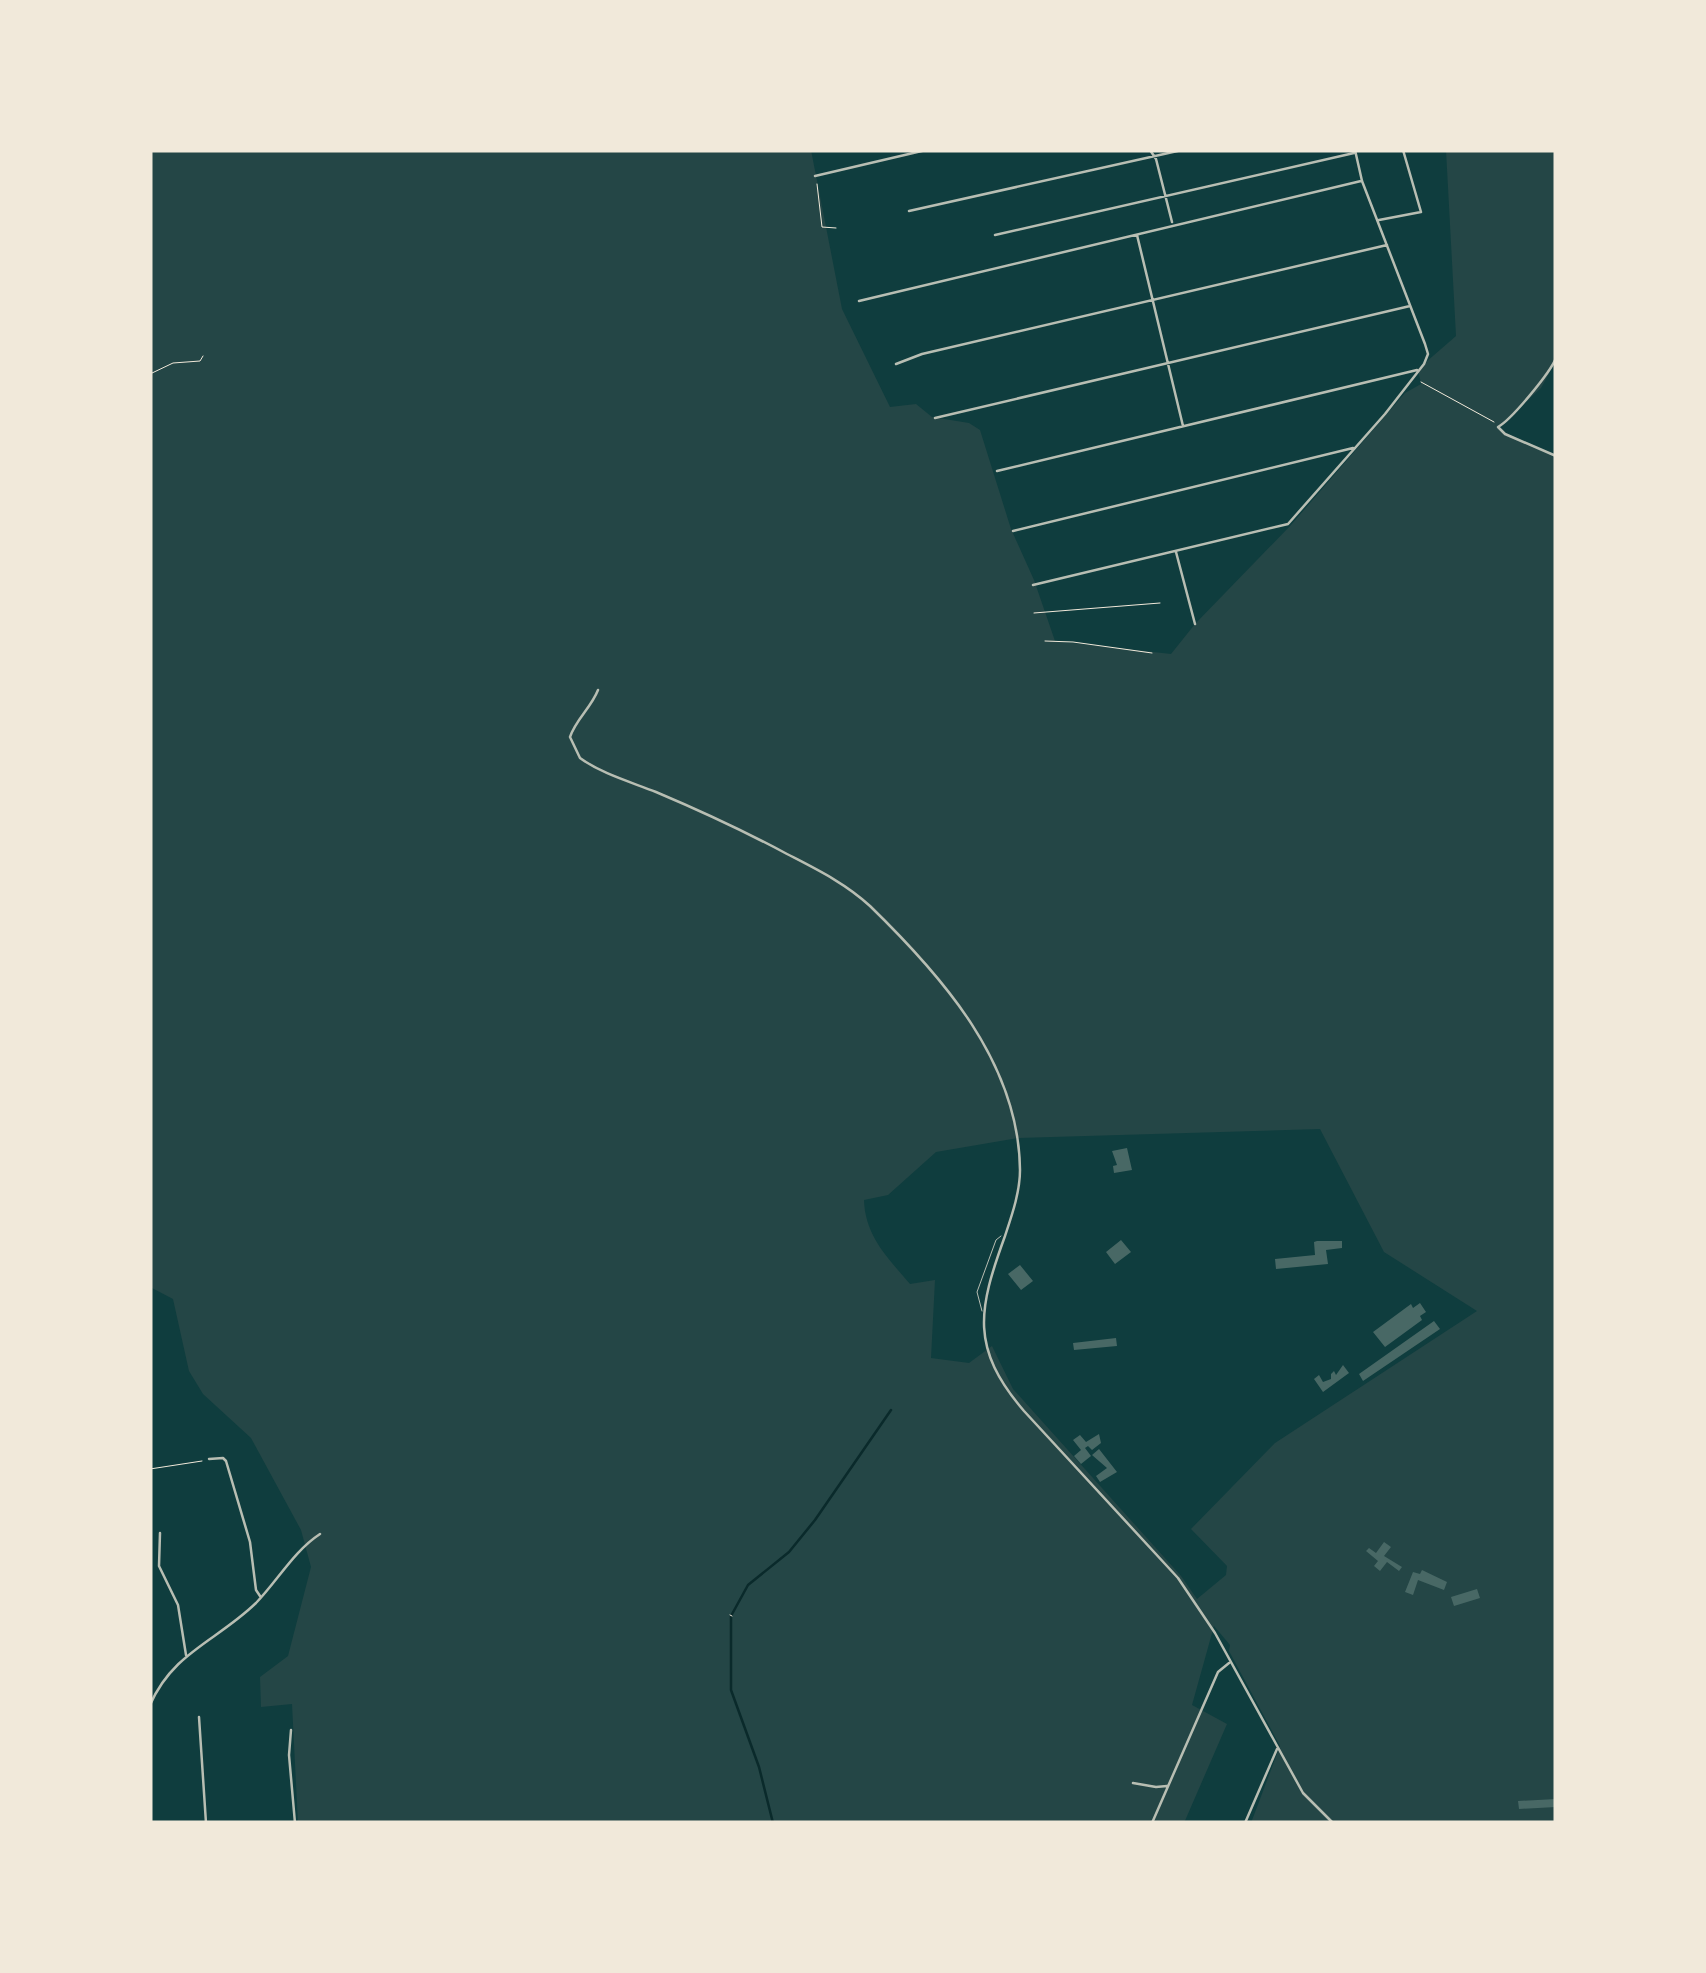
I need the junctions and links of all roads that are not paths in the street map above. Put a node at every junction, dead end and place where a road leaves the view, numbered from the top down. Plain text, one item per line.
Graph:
1 (926, 150) edge
2 (1150, 150) edge
3 (1182, 150) edge
4 (1403, 150) edge
5 (1355, 151) edge
6 (1155, 156) junction
7 (816, 176) road end
8 (1362, 181) junction
9 (1166, 197) junction
10 (910, 211) dead end
11 (1378, 220) junction
12 (1172, 224) junction
13 (1137, 233) junction
14 (995, 236) dead end
15 (1388, 244) junction
16 (859, 301) dead end
17 (1152, 301) junction
18 (1411, 306) junction
19 (1556, 347) edge
20 (1556, 357) edge
21 (1167, 363) junction
22 (896, 364) dead end
23 (1418, 369) junction
24 (935, 418) dead end
25 (1183, 426) junction
26 (1354, 448) junction
27 (1556, 456) edge
28 (997, 471) dead end
29 (1013, 531) dead end
30 (1176, 551) junction
31 (1033, 585) dead end
32 (1195, 624) dead end
33 (598, 690) dead end
34 (1004, 1237) junction
35 (982, 1311) junction
36 (210, 1459) road end
37 (160, 1533) dead end
38 (320, 1534) dead end
39 (261, 1597) junction
40 (187, 1656) junction
41 (1230, 1662) junction
42 (150, 1706) edge
43 (199, 1716) dead end
44 (292, 1730) dead end
45 (1278, 1748) junction
46 (1134, 1783) dead end
47 (1168, 1785) junction
48 (1160, 1787) junction
49 (1164, 1795) junction
50 (206, 1823) edge
51 (296, 1823) edge
52 (1152, 1823) edge
53 (1245, 1823) edge
54 (1333, 1823) edge

1 - 7 street
2 - 6 street
3 - 6 street
4 - 11 street
5 - 8 street
5 - 9 street
6 - 9 street
6 - 10 street
8 - 11 street
8 - 12 street
9 - 12 street
9 - 14 street
11 - 15 street
12 - 13 street
13 - 16 street
13 - 17 street
15 - 17 street
15 - 18 street
17 - 21 street
17 - 22 street
18 - 21 street
18 - 23 street
19 - 20 street
20 - 27 street
21 - 24 street
21 - 25 street
23 - 25 street
23 - 26 street
25 - 28 street
26 - 29 street
26 - 30 street
30 - 31 street
30 - 32 street
33 - 34 street
34 - 35 street
34 - 35 lane
35 - 41 street
36 - 39 street
37 - 40 street
38 - 39 street
39 - 40 street
40 - 42 street
41 - 45 street
41 - 47 street
43 - 50 street
44 - 51 street
45 - 53 street
45 - 54 street
46 - 48 street
47 - 48 street
47 - 49 street
48 - 49 street
49 - 52 street

